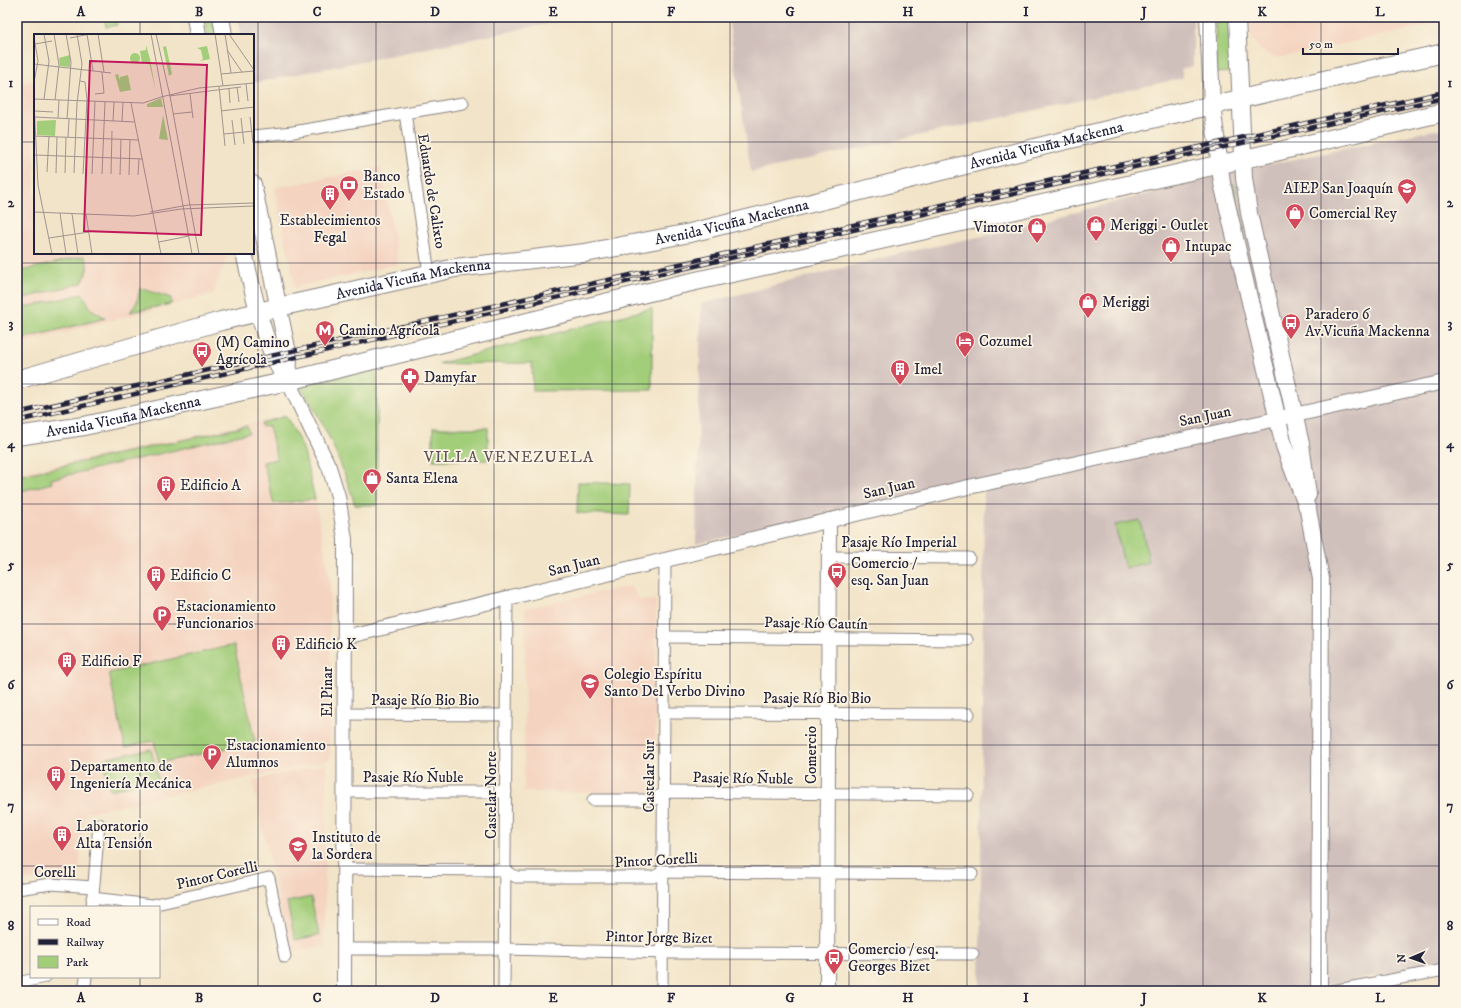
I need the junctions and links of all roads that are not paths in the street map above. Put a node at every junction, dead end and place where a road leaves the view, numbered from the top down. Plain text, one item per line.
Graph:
1 (195, 17) edge
2 (221, 17) edge
3 (1208, 17) edge
4 (1237, 17) edge
5 (198, 34) edge
6 (224, 34) edge
7 (1444, 53) edge
8 (1241, 98) junction
9 (463, 103) dead end
10 (1212, 105) junction
11 (1444, 112) edge
12 (404, 113) junction
13 (254, 136) edge
14 (1243, 160) junction
15 (1220, 164) junction
16 (254, 189) edge
17 (244, 254) edge
18 (429, 273) junction
19 (279, 307) junction
20 (259, 312) junction
21 (17, 380) edge
22 (288, 381) junction
23 (1444, 382) edge
24 (1295, 414) junction
25 (1277, 418) junction
26 (17, 436) edge
27 (1307, 507) junction
28 (829, 520) junction
29 (829, 557) junction
30 (969, 558) dead end
31 (665, 560) junction
32 (507, 599) junction
33 (345, 637) junction
34 (665, 637) junction
35 (829, 638) junction
36 (967, 640) dead end
37 (664, 713) junction
38 (344, 714) junction
39 (828, 714) junction
40 (969, 714) dead end
41 (506, 715) junction
42 (344, 792) junction
43 (506, 792) junction
44 (664, 792) junction
45 (828, 794) junction
46 (968, 795) dead end
47 (593, 800) dead end
48 (99, 824) dead end
49 (344, 869) junction
50 (505, 870) junction
51 (663, 872) junction
52 (828, 873) junction
53 (972, 874) dead end
54 (17, 889) edge
55 (92, 898) edge
56 (344, 948) junction
57 (504, 949) junction
58 (663, 953) junction
59 (828, 954) junction
60 (973, 954) dead end
61 (285, 958) dead end
62 (1444, 970) edge
63 (40, 978) edge
64 (86, 978) edge
65 (17, 983) edge
66 (84, 991) edge
67 (344, 991) edge
68 (504, 991) edge
69 (662, 991) edge
70 (828, 991) edge
71 (1319, 991) edge
72 (1332, 991) edge

1 - 5 main road
2 - 6 main road
3 - 10 main road
4 - 8 main road
7 - 8 main road, Avenida Vicuña Mackenna
8 - 10 main road, Avenida Vicuña Mackenna
8 - 14 main road
9 - 12 street
10 - 15 main road
10 - 18 main road, Avenida Vicuña Mackenna
11 - 14 main road, Avenida Vicuña Mackenna
12 - 13 street
12 - 18 street, Eduardo de Calixto
14 - 15 main road, Avenida Vicuña Mackenna
14 - 24 main road
15 - 22 main road, Avenida Vicuña Mackenna
15 - 25 main road
16 - 19 main road
17 - 20 main road
18 - 19 main road, Avenida Vicuña Mackenna
19 - 20 main road, Avenida Vicuña Mackenna
19 - 22 main road
20 - 21 main road, Avenida Vicuña Mackenna
20 - 22 main road
22 - 26 main road, Avenida Vicuña Mackenna
22 - 33 street, El Pinar
23 - 24 street, San Juan
24 - 25 street, San Juan
24 - 27 main road
25 - 27 main road
25 - 28 street, San Juan
27 - 71 main road
28 - 29 street, Comercio
28 - 31 street, San Juan
29 - 30 street, Pasaje Río Imperial
29 - 35 street, Comercio
31 - 32 street, San Juan
31 - 34 street, Castelar Sur
32 - 33 street, San Juan
32 - 41 street, Castelar Norte
33 - 38 street, El Pinar
34 - 35 street, Pasaje Río Cautín
34 - 37 street, Castelar Sur
35 - 36 street, Pasaje Río Cautín
35 - 39 street, Comercio
37 - 39 street, Pasaje Río Bio Bio
37 - 44 street, Castelar Sur
38 - 41 street, Pasaje Río Bio Bio
38 - 42 street, El Pinar
39 - 40 street, Pasaje Río Bio Bio
39 - 45 street, Comercio
41 - 43 street, Castelar Norte
42 - 43 street, Pasaje Río Ñuble
42 - 49 street, El Pinar
43 - 50 street, Castelar Norte
44 - 45 street, Pasaje Río Ñuble
44 - 47 street, Pasaje Río Ñuble
44 - 51 street, Castelar Sur
45 - 46 street, Pasaje Río Ñuble
45 - 52 street, Comercio
48 - 55 street
49 - 50 street, Pintor Corelli
49 - 56 street, El Pinar
50 - 51 street, Pintor Corelli
50 - 57 street, Castelar Norte
51 - 52 street, Pintor Corelli
51 - 58 street, Castelar Sur
52 - 53 street, Pintor Corelli
52 - 59 street, Comercio
54 - 55 street, Corelli
55 - 61 street, Pintor Corelli
56 - 57 street, Pintor Jorge Bizet
56 - 67 street, El Pinar
57 - 58 street, Pintor Jorge Bizet
57 - 68 street, Castelar Norte
58 - 59 street, Pintor Jorge Bizet
58 - 69 street, Castelar Sur
59 - 60 street, Pintor Jorge Bizet
59 - 70 street, Comercio
62 - 72 street
63 - 65 street
64 - 66 street

